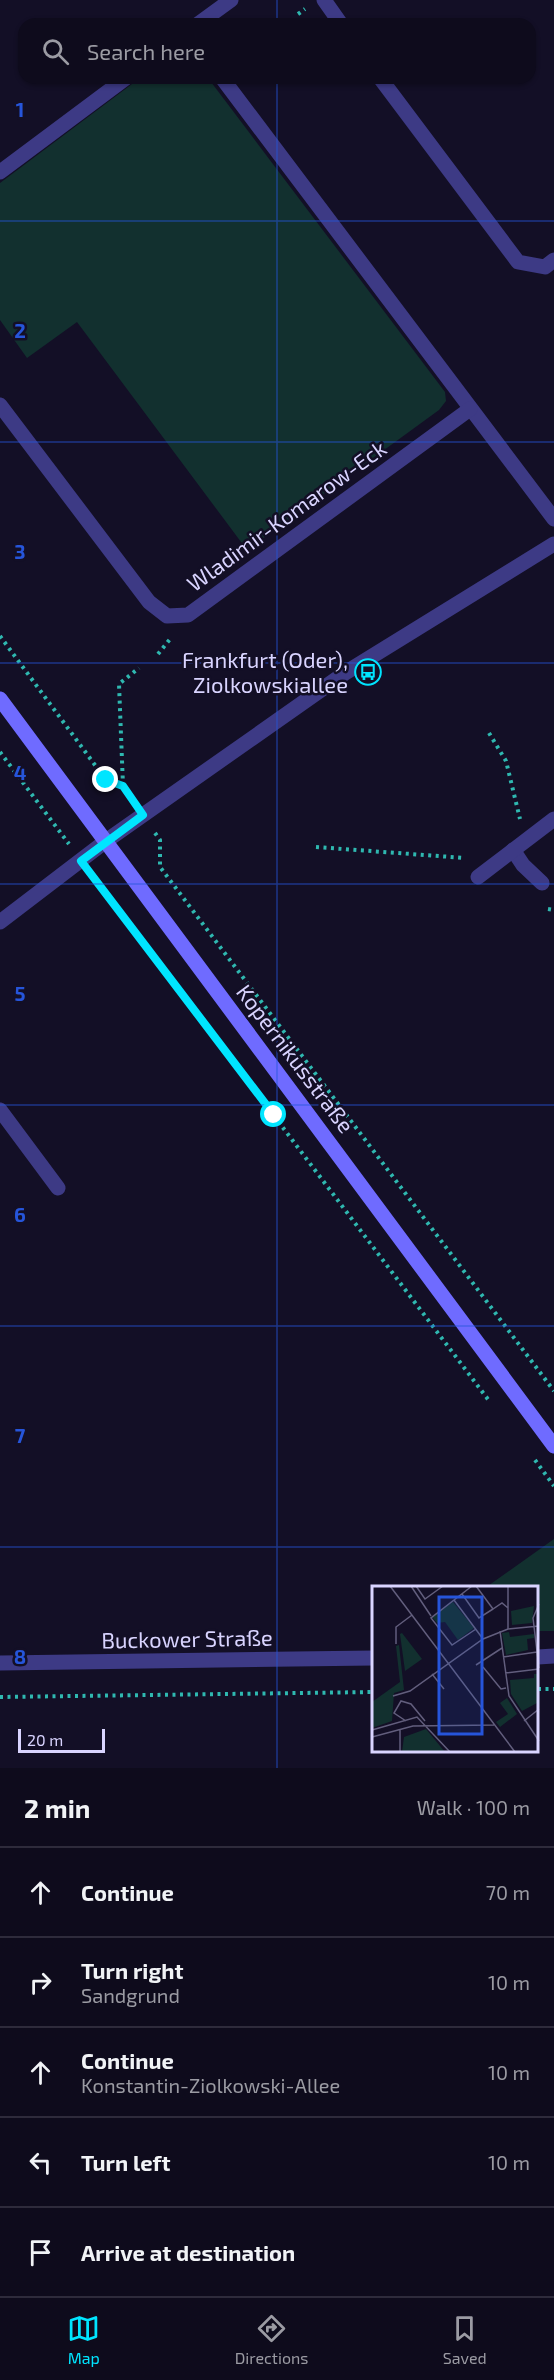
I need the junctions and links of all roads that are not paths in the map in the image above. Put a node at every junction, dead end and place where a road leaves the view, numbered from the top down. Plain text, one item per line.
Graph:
1 (231, 0) edge
2 (324, 0) edge
3 (206, 18) edge
4 (337, 18) edge
5 (118, 84) edge
6 (226, 84) edge
7 (384, 84) edge
8 (0, 172) edge
9 (554, 260) edge
10 (0, 405) edge
11 (470, 409) junction
12 (554, 519) edge
13 (554, 544) edge
14 (0, 699) edge
15 (554, 819) edge
16 (106, 841) junction
17 (519, 845) junction
18 (478, 877) dead end
19 (542, 883) dead end
20 (0, 922) edge
21 (0, 1110) edge
22 (58, 1188) dead end
23 (554, 1446) edge
24 (554, 1656) edge
25 (539, 1657) edge
26 (372, 1658) edge
27 (0, 1663) edge

1 - 3 street
2 - 4 street
5 - 8 street
6 - 11 street
7 - 9 street
10 - 11 street, Wladimir-Komarow-Eck
11 - 12 street
13 - 16 street
14 - 16 main road, Kopernikusstraße
15 - 17 street
16 - 20 street
16 - 23 main road, Kopernikusstraße
17 - 18 street
17 - 19 street
21 - 22 street
24 - 25 street
26 - 27 street, Buckower Straße

